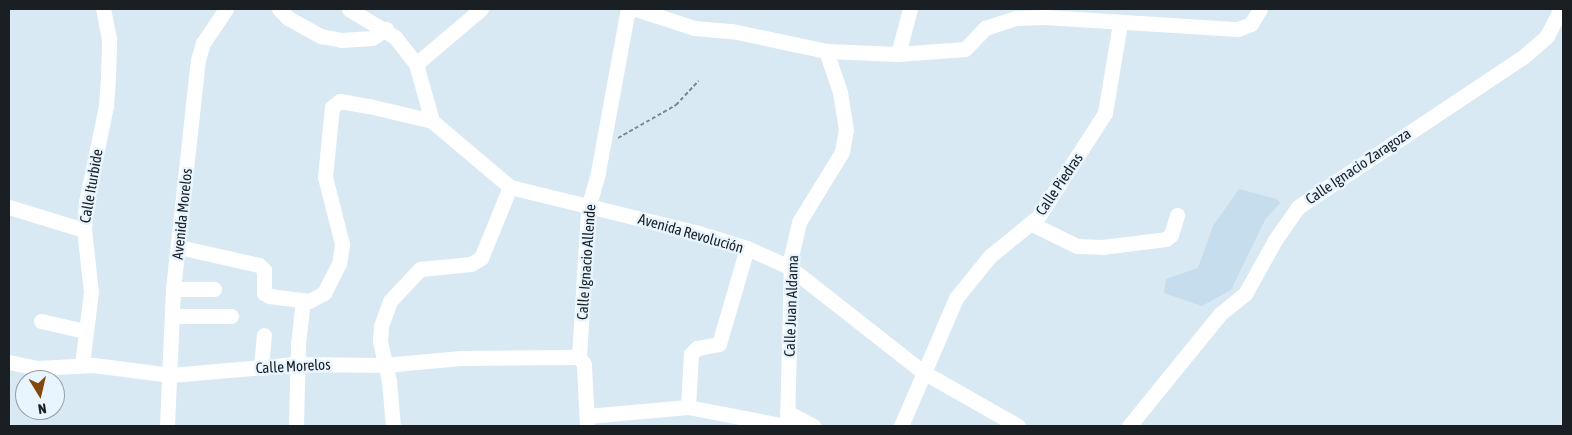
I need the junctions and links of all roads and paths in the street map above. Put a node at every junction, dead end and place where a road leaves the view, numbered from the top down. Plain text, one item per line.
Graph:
1 (103, 9) edge
2 (226, 9) edge
3 (279, 9) edge
4 (349, 9) edge
5 (481, 9) edge
6 (628, 9) edge
7 (636, 9) edge
8 (910, 9) edge
9 (1260, 9) edge
10 (1561, 9) edge
11 (1120, 23) junction
12 (386, 29) junction
13 (826, 51) junction
14 (898, 54) junction
15 (416, 64) junction
16 (698, 81) dead end
17 (432, 122) junction
18 (613, 143) dead end
19 (510, 187) junction
20 (9, 207) edge
21 (588, 208) junction
22 (1177, 215) dead end
23 (1032, 224) junction
24 (84, 230) junction
25 (179, 247) junction
26 (747, 248) junction
27 (789, 267) junction
28 (173, 289) junction
29 (214, 289) dead end
30 (303, 300) junction
31 (172, 316) junction
32 (231, 316) dead end
33 (41, 321) dead end
34 (85, 331) junction
35 (264, 335) dead end
36 (579, 357) junction
37 (9, 364) edge
38 (82, 364) junction
39 (297, 364) junction
40 (384, 365) junction
41 (261, 368) junction
42 (923, 372) junction
43 (171, 375) junction
44 (688, 407) junction
45 (587, 421) edge
46 (787, 421) edge
47 (167, 426) edge
48 (296, 426) edge
49 (393, 426) edge
50 (813, 426) edge
51 (901, 426) edge
52 (1018, 426) edge
53 (1129, 426) edge

1 - 24 street, Calle Iturbide
2 - 25 street, Avenida Morelos
3 - 12 street
4 - 12 street
5 - 15 street
6 - 21 street, Calle Ignacio Allende
7 - 13 street
8 - 14 street
9 - 11 street
10 - 53 street, Calle Ignacio Zaragoza
11 - 14 street
11 - 23 street, Calle Piedras
12 - 15 street
13 - 14 street
13 - 27 street, Calle Juan Aldama
15 - 17 street
16 - 18 path
17 - 19 street, Avenida Revolución
17 - 30 street, Avenida Revolución
19 - 21 street, Avenida Revolución
19 - 40 street
20 - 24 street
21 - 26 street, Avenida Revolución
21 - 36 street, Calle Ignacio Allende
22 - 23 street
23 - 42 street, Calle Piedras
24 - 34 street, Calle Iturbide
25 - 28 street, Avenida Morelos
25 - 30 street
26 - 27 street, Avenida Revolución
26 - 44 street
27 - 42 street, Avenida Revolución
27 - 46 street, Calle Juan Aldama
28 - 29 street
28 - 31 street, Avenida Morelos
30 - 39 street
31 - 32 street
31 - 43 street, Avenida Morelos
33 - 34 street
34 - 38 street, Calle Iturbide
35 - 41 street
36 - 40 street, Calle Morelos
36 - 45 street, Calle Ignacio Allende
37 - 38 street, Calle Morelos
38 - 43 street, Calle Morelos
39 - 40 street, Calle Morelos
39 - 41 street, Calle Morelos
39 - 48 street
40 - 49 street
41 - 43 street, Calle Morelos
42 - 51 street, Calle Piedras
42 - 52 street, Avenida Revolución
43 - 47 street, Avenida Morelos
44 - 45 street
44 - 46 street
46 - 50 street

